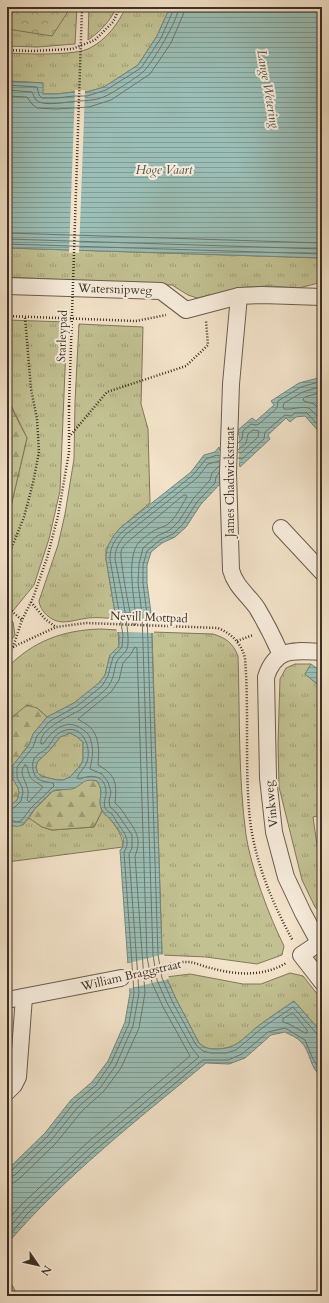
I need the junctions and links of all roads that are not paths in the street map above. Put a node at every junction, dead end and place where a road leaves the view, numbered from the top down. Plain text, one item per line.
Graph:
1 (7, 286) edge
2 (239, 296) junction
3 (322, 296) edge
4 (281, 528) dead end
5 (322, 572) edge
6 (322, 652) edge
7 (281, 655) junction
8 (321, 944) edge
9 (121, 978) road end
10 (322, 982) edge
11 (24, 998) junction
12 (7, 1000) edge
13 (7, 1092) edge

1 - 2 street, Watersnipweg
2 - 3 street
2 - 7 street, James Chadwickstraat
4 - 5 street
6 - 7 street
7 - 8 street, Vinkweg
8 - 10 street
9 - 11 street, William Braggstraat
11 - 12 street, William Braggstraat
11 - 13 street

